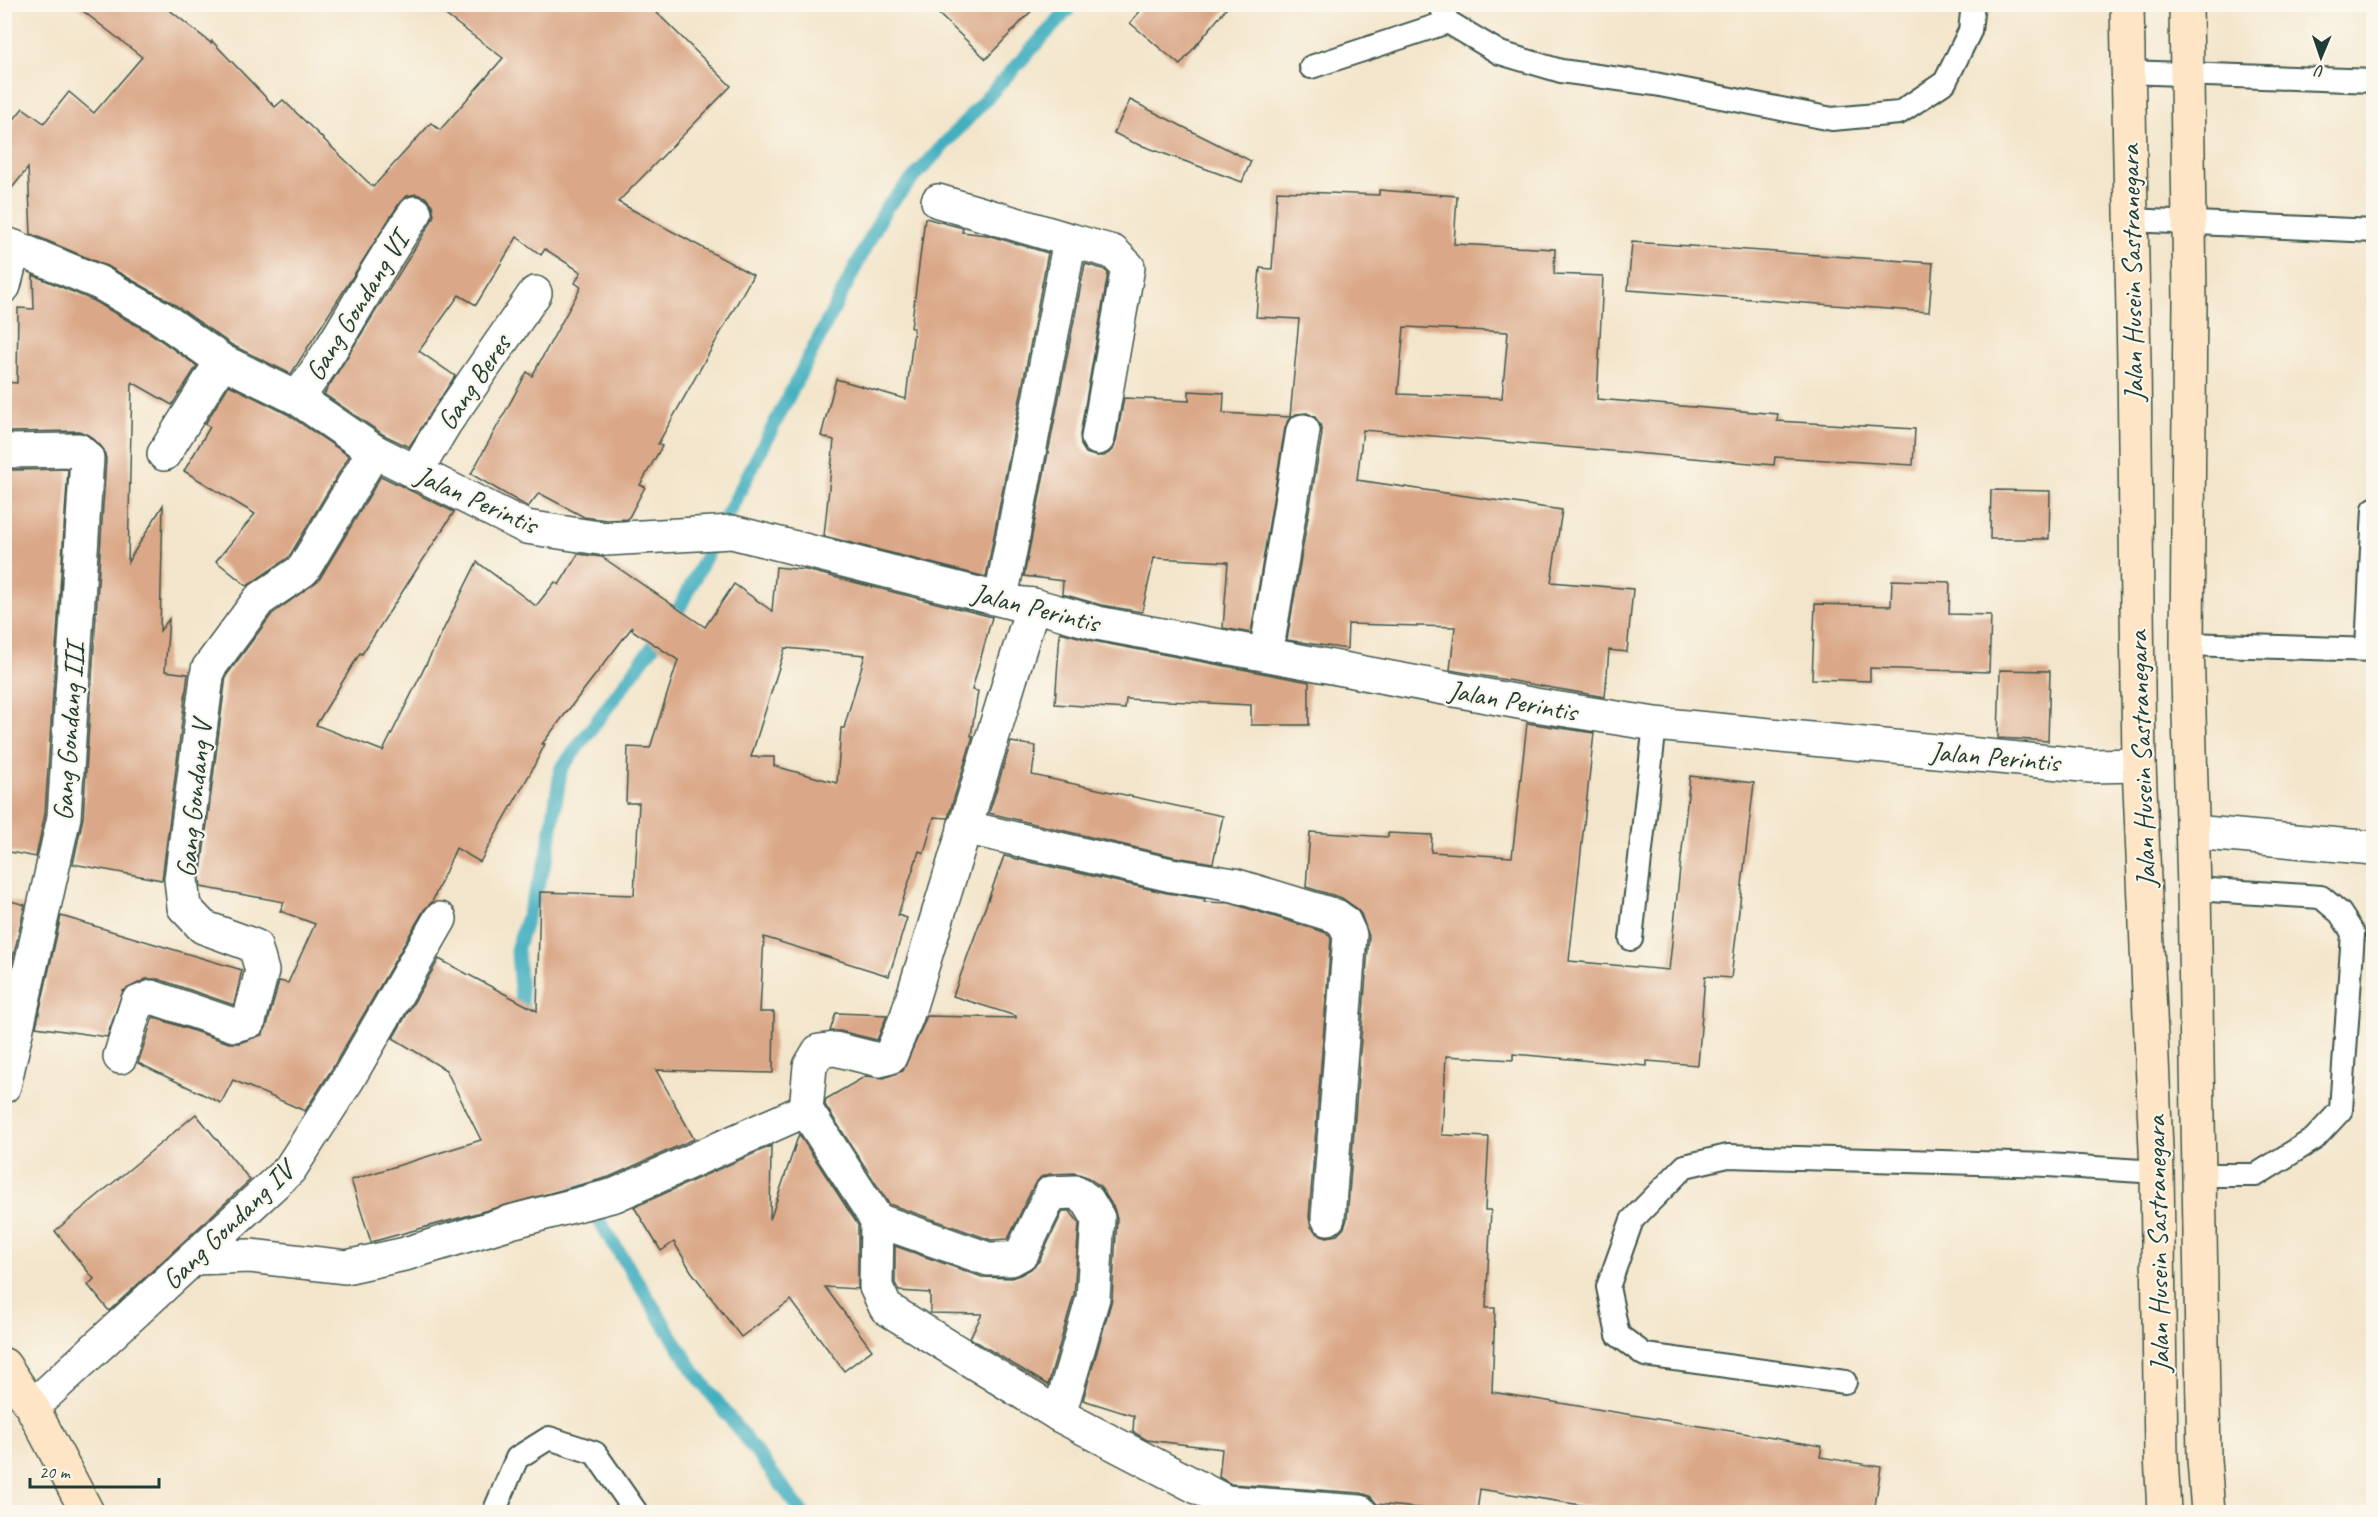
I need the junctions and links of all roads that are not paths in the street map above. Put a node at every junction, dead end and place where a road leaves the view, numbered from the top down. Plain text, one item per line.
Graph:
1 (1973, 4) edge
2 (2127, 4) edge
3 (2186, 4) edge
4 (1444, 13) edge
5 (1311, 67) dead end
6 (2127, 72) junction
7 (2189, 74) junction
8 (2373, 81) edge
9 (938, 201) dead end
10 (415, 213) dead end
11 (2130, 220) junction
12 (2190, 223) junction
13 (2373, 231) edge
14 (1070, 240) junction
15 (9, 245) edge
16 (4, 286) edge
17 (534, 293) dead end
18 (222, 361) junction
19 (297, 398) junction
20 (1303, 431) dead end
21 (1098, 438) dead end
22 (4, 451) edge
23 (374, 451) junction
24 (164, 454) dead end
25 (415, 473) junction
26 (2373, 509) edge
27 (1001, 598) junction
28 (1033, 605) junction
29 (2187, 644) junction
30 (2370, 650) edge
31 (1266, 654) junction
32 (1655, 724) junction
33 (2139, 765) junction
34 (964, 827) junction
35 (2193, 832) junction
36 (2373, 848) edge
37 (2194, 889) junction
38 (440, 919) dead end
39 (1631, 939) dead end
40 (120, 1057) dead end
41 (4, 1086) edge
42 (807, 1110) junction
43 (2157, 1172) junction
44 (2200, 1175) junction
45 (1328, 1218) dead end
46 (877, 1220) junction
47 (194, 1258) junction
48 (4, 1365) edge
49 (1845, 1382) dead end
50 (32, 1407) junction
51 (1059, 1415) junction
52 (87, 1512) edge
53 (494, 1512) edge
54 (636, 1512) edge
55 (1360, 1512) edge
56 (2164, 1512) edge
57 (2208, 1512) edge

1 - 4 lane
2 - 6 main road, Jalan Husein Sastranegara
3 - 7 main road, Jalan Husein Sastranegara
4 - 5 lane
6 - 7 lane
6 - 11 main road, Jalan Husein Sastranegara
7 - 8 lane
7 - 12 main road, Jalan Husein Sastranegara
9 - 14 street
10 - 19 street, Gang Gondang VI
11 - 12 lane
11 - 33 main road, Jalan Husein Sastranegara
12 - 13 lane
12 - 29 main road, Jalan Husein Sastranegara
14 - 21 street
14 - 27 street
15 - 16 street
15 - 18 street, Jalan Perintis
17 - 25 street, Gang Beres
18 - 19 street, Jalan Perintis
18 - 24 street
19 - 23 street, Jalan Perintis
20 - 31 street
22 - 41 street, Gang Gondang III
23 - 25 street, Jalan Perintis
23 - 40 street, Gang Gondang V
25 - 27 street, Jalan Perintis
26 - 30 lane
27 - 28 street, Jalan Perintis
28 - 31 street, Jalan Perintis
28 - 34 street
29 - 30 lane
29 - 35 main road, Jalan Husein Sastranegara
31 - 32 street, Jalan Perintis
32 - 33 street, Jalan Perintis
32 - 39 lane
33 - 43 main road, Jalan Husein Sastranegara
34 - 42 street
34 - 45 street
35 - 36 street
35 - 37 main road, Jalan Husein Sastranegara
37 - 44 main road, Jalan Husein Sastranegara
37 - 44 lane
38 - 47 street, Gang Gondang IV
42 - 46 street
42 - 47 street
43 - 49 lane
43 - 56 main road, Jalan Husein Sastranegara
44 - 57 main road, Jalan Husein Sastranegara
46 - 51 street
46 - 51 street
47 - 50 street, Gang Gondang IV
48 - 50 main road
50 - 52 main road
51 - 55 street
53 - 54 lane

